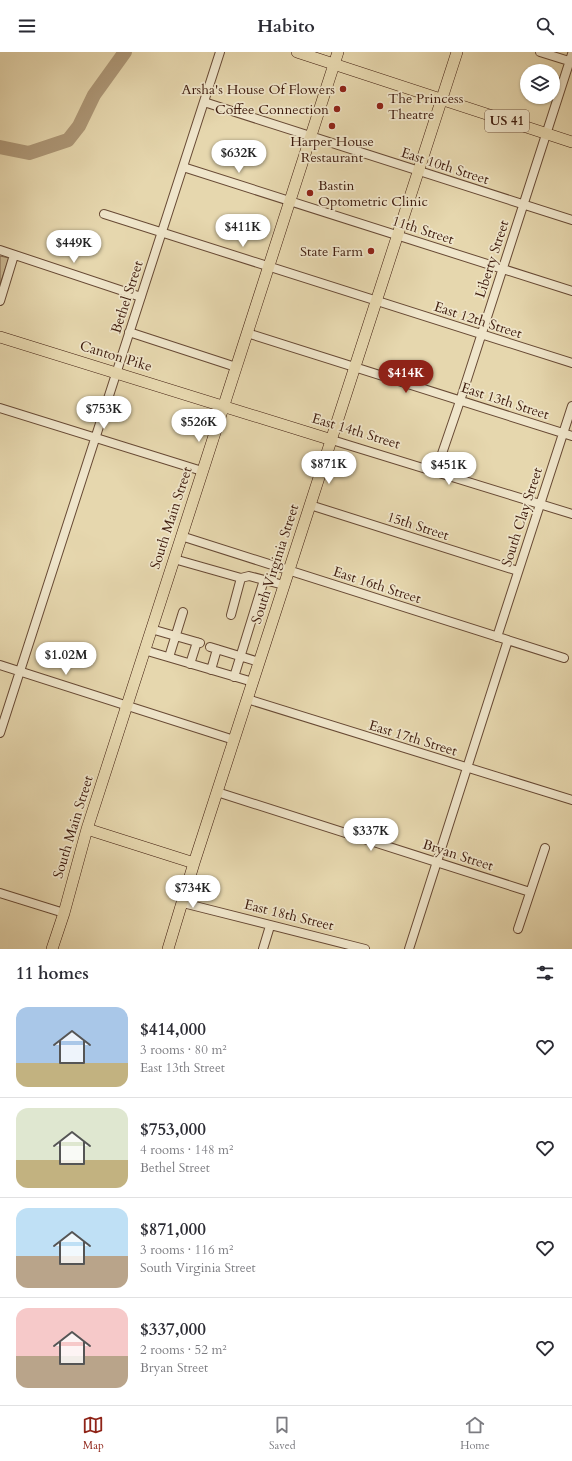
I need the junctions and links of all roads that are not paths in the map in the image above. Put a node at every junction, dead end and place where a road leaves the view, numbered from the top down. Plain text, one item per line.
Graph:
1 (220, 52) edge
2 (297, 52) edge
3 (338, 52) edge
4 (457, 52) edge
5 (540, 52) edge
6 (571, 59) edge
7 (334, 64) junction
8 (441, 100) junction
9 (204, 102) junction
10 (546, 134) junction
11 (311, 137) junction
12 (572, 142) edge
13 (183, 167) junction
14 (418, 171) junction
15 (290, 201) junction
16 (523, 205) junction
17 (104, 214) dead end
18 (572, 220) edge
19 (162, 232) junction
20 (398, 236) junction
21 (0, 250) edge
22 (14, 255) junction
23 (269, 267) junction
24 (503, 269) junction
25 (572, 291) edge
26 (141, 297) junction
27 (0, 301) edge
28 (376, 301) junction
29 (130, 332) junction
30 (247, 333) junction
31 (482, 334) junction
32 (0, 336) edge
33 (572, 363) edge
34 (236, 367) junction
35 (355, 367) junction
36 (117, 372) junction
37 (460, 401) junction
38 (224, 405) junction
39 (572, 406) edge
40 (0, 408) edge
41 (563, 434) junction
42 (572, 436) edge
43 (96, 437) junction
44 (332, 440) junction
45 (202, 471) junction
46 (436, 472) junction
47 (540, 504) junction
48 (310, 505) junction
49 (572, 514) edge
50 (181, 536) junction
51 (174, 559) junction
52 (289, 571) junction
53 (518, 571) junction
54 (241, 578) junction
55 (264, 580) junction
56 (284, 585) junction
57 (183, 612) dead end
58 (231, 615) dead end
59 (151, 629) junction
60 (175, 636) junction
61 (497, 637) junction
62 (508, 640) junction
63 (144, 650) junction
64 (241, 656) junction
65 (169, 657) junction
66 (564, 658) dead end
67 (259, 662) junction
68 (190, 664) junction
69 (0, 665) edge
70 (211, 670) junction
71 (20, 671) junction
72 (234, 677) junction
73 (253, 682) junction
74 (247, 699) junction
75 (126, 705) junction
76 (0, 733) edge
77 (234, 740) junction
78 (467, 768) junction
79 (217, 792) junction
80 (572, 800) edge
81 (86, 829) junction
82 (545, 848) dead end
83 (437, 862) junction
84 (194, 863) junction
85 (530, 892) junction
86 (0, 893) edge
87 (183, 903) junction
88 (64, 913) junction
89 (270, 926) junction
90 (518, 930) dead end
91 (350, 947) edge
92 (52, 949) edge
93 (168, 949) edge
94 (263, 949) edge
95 (365, 949) edge
96 (409, 949) edge

1 - 9 street, Bethel Street
2 - 7 main road
3 - 7 main road, South Main Street
4 - 8 main road, South Virginia Street
5 - 6 street
6 - 10 street, Liberty Street
7 - 8 main road, US 41
7 - 11 main road, South Main Street
8 - 10 main road, US 41
8 - 14 main road, South Virginia Street
9 - 11 street, East 10th Street
9 - 13 street, Bethel Street
10 - 12 main road, US 41
10 - 16 street, Liberty Street
11 - 14 street, East 10th Street
11 - 15 main road, South Main Street
13 - 15 street, 11th Street
13 - 19 street, Bethel Street
14 - 16 street, East 10th Street
14 - 20 main road, South Virginia Street
15 - 20 street, 11th Street
15 - 23 main road, South Main Street
16 - 18 street, East 10th Street
16 - 24 street, Liberty Street
17 - 19 street, East 12th Street
19 - 23 street, East 12th Street
19 - 26 street, Bethel Street
20 - 24 street, 11th Street
20 - 28 main road, South Virginia Street
21 - 22 street
22 - 26 street
22 - 27 street
23 - 28 street, East 12th Street
23 - 30 main road, South Main Street
24 - 25 street, 11th Street
24 - 31 street, Liberty Street
26 - 29 street, Bethel Street
28 - 31 street, East 12th Street
28 - 35 main road, South Virginia Street
29 - 34 street
29 - 36 street, Bethel Street
30 - 34 main road, South Main Street
30 - 35 street, East 13th Street
31 - 33 street, East 12th Street
31 - 37 street, Liberty Street
32 - 36 main road, Canton Pike
34 - 38 main road, South Main Street
35 - 37 street, East 13th Street
35 - 44 main road, South Virginia Street
36 - 38 main road, Canton Pike
36 - 43 street, Bethel Street
37 - 41 street, East 13th Street
37 - 46 street, Liberty Street
38 - 44 main road, East 14th Street
38 - 45 main road, South Main Street
39 - 41 street, South Clay Street
40 - 43 street
41 - 42 street, East 13th Street
41 - 47 street, South Clay Street
43 - 45 street
43 - 71 street, Bethel Street
44 - 46 street, East 14th Street
44 - 48 main road, South Virginia Street
45 - 50 main road, South Main Street
46 - 47 street, East 14th Street
47 - 49 street, East 14th Street
47 - 53 street, South Clay Street
48 - 52 main road, South Virginia Street
48 - 53 street, 15th Street
50 - 51 main road, South Main Street
50 - 52 street, East 16th Street
51 - 54 street
51 - 59 main road, South Main Street
52 - 56 main road, South Virginia Street
52 - 61 street, East 16th Street
53 - 61 street, South Clay Street
54 - 55 street
54 - 58 street
55 - 56 street
55 - 64 street
56 - 67 main road, South Virginia Street
57 - 60 street
59 - 60 street
59 - 63 main road, South Main Street
60 - 65 street
60 - 68 street
61 - 62 street, East 16th Street
62 - 66 street, East 16th Street
62 - 78 street
63 - 65 street
63 - 75 main road, South Main Street
64 - 67 street
64 - 70 street
64 - 72 street
65 - 68 street
67 - 73 main road, South Virginia Street
68 - 70 street
69 - 71 street
70 - 72 street
71 - 75 street
71 - 76 street, Bethel Street
72 - 73 street
73 - 74 main road, South Virginia Street
74 - 77 main road, South Virginia Street
74 - 78 street, East 17th Street
75 - 77 street
75 - 81 main road, South Main Street
77 - 79 main road, South Virginia Street
78 - 80 street, East 17th Street
78 - 83 street
79 - 83 street, Bryan Street
79 - 84 main road, South Virginia Street
81 - 84 main road
81 - 88 main road, South Main Street
82 - 85 street
83 - 85 street, Bryan Street
83 - 96 street
84 - 87 main road, South Virginia Street
85 - 90 street
86 - 88 street
87 - 89 street, East 18th Street
87 - 93 main road, South Virginia Street
88 - 92 main road, South Main Street
89 - 91 street, East 18th Street
89 - 94 street
91 - 95 street, East 18th Street

